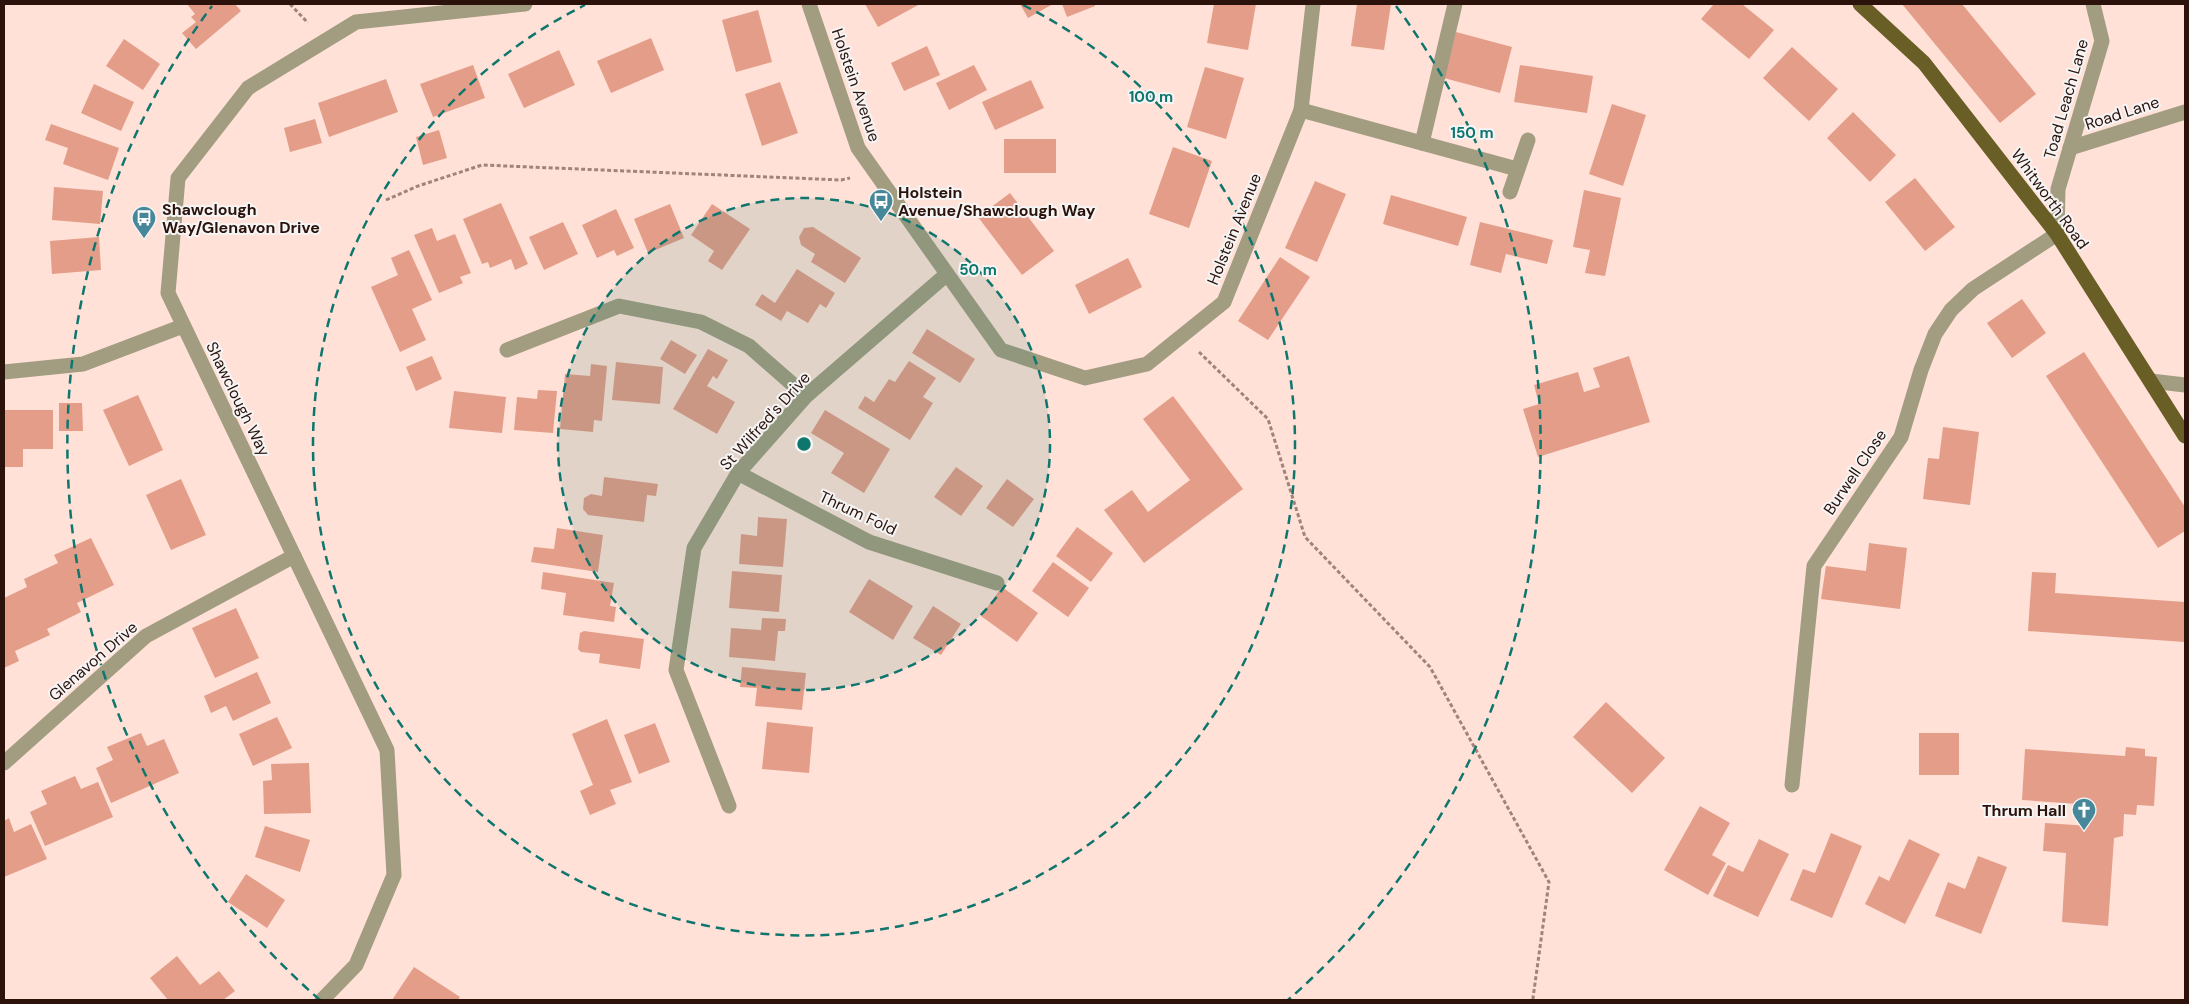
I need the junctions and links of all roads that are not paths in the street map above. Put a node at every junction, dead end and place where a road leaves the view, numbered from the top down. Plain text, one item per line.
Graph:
1 (524, 4) edge
2 (809, 4) edge
3 (1313, 4) edge
4 (1455, 4) edge
5 (1860, 4) edge
6 (2092, 4) edge
7 (498, 5) edge
8 (1301, 110) junction
9 (2185, 112) edge
10 (1528, 140) dead end
11 (1422, 143) junction
12 (2070, 148) junction
13 (1517, 169) junction
14 (1510, 192) dead end
15 (2057, 234) junction
16 (946, 274) junction
17 (184, 326) junction
18 (507, 350) dead end
19 (4, 372) edge
20 (2151, 381) junction
21 (2185, 385) edge
22 (806, 396) junction
23 (2185, 436) edge
24 (738, 473) junction
25 (294, 556) junction
26 (997, 583) dead end
27 (4, 763) edge
28 (1792, 785) dead end
29 (729, 806) dead end
30 (322, 1000) edge

1 - 7 street, Shawclough Way
2 - 16 street, Holstein Avenue
3 - 8 street, Holstein Avenue
4 - 11 street
5 - 15 main road, Whitworth Road
6 - 12 street, Toad Leach Lane
7 - 17 street, Shawclough Way
8 - 11 street
8 - 16 street, Holstein Avenue
9 - 12 street, Road Lane
10 - 13 street
11 - 13 street
12 - 15 street, Toad Leach Lane
13 - 14 street
15 - 20 main road, Whitworth Road
15 - 28 street, Burwell Close
16 - 22 street, St Wilfred's Drive
17 - 19 street
17 - 25 street, Shawclough Way
18 - 22 street
20 - 21 street
20 - 23 main road, Whitworth Road
22 - 24 street, St Wilfred's Drive
24 - 26 street, Thrum Fold
24 - 29 street, St Wilfred's Drive
25 - 27 street, Glenavon Drive
25 - 30 street, Shawclough Way

